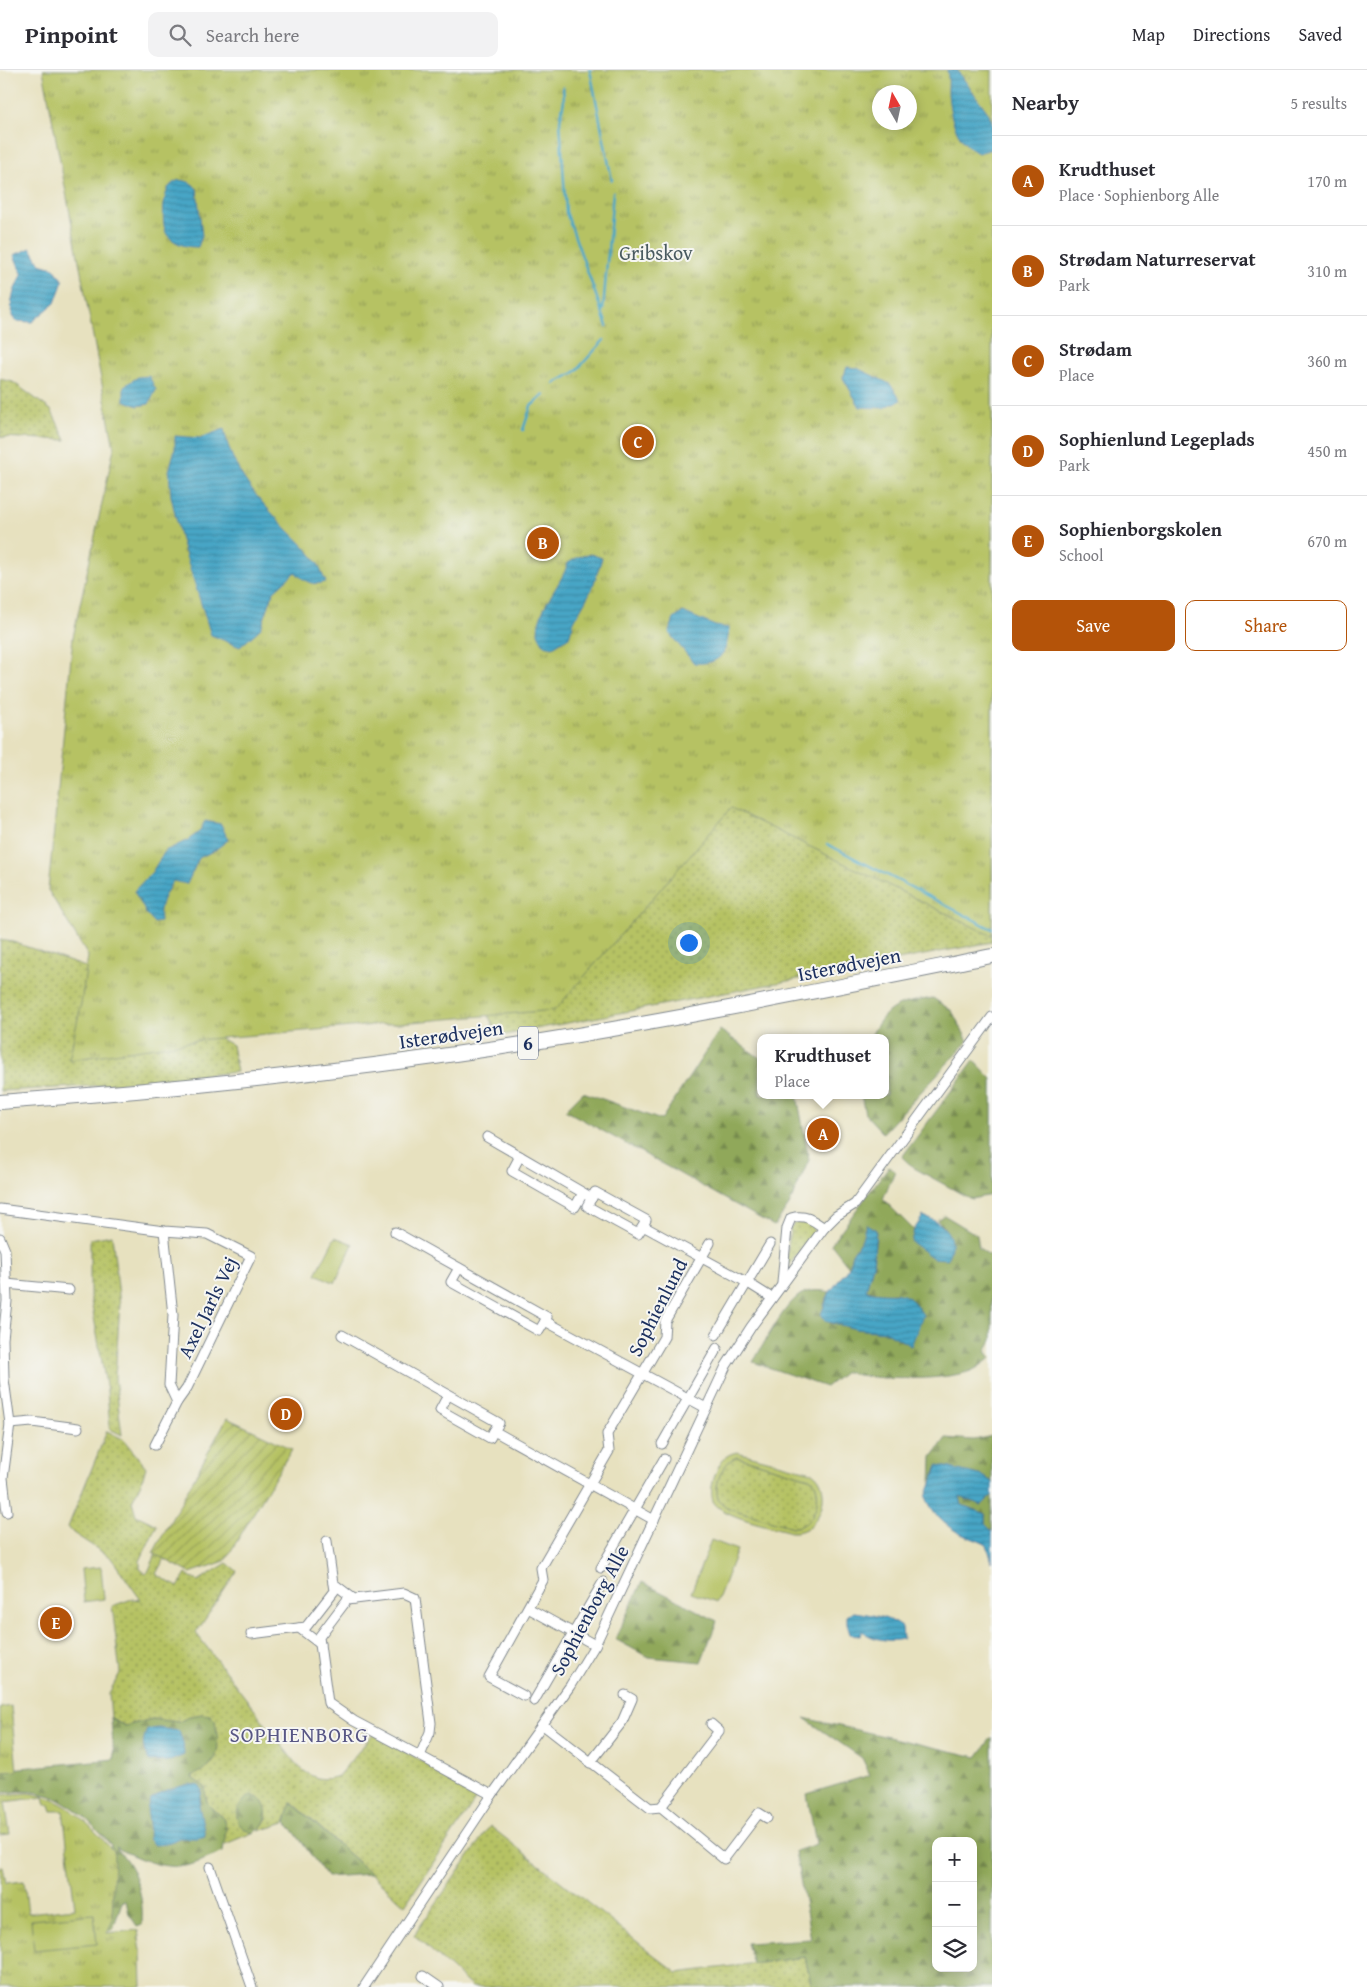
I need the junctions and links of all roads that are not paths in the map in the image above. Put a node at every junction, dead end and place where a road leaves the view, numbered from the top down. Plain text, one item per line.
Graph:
1 (992, 956) edge
2 (992, 1017) edge
3 (0, 1102) edge
4 (487, 1137) dead end
5 (520, 1156) junction
6 (583, 1193) junction
7 (592, 1198) junction
8 (0, 1209) edge
9 (643, 1226) junction
10 (824, 1228) junction
11 (164, 1231) junction
12 (395, 1232) dead end
13 (0, 1238) edge
14 (710, 1243) dead end
15 (770, 1244) dead end
16 (702, 1258) junction
17 (459, 1268) junction
18 (748, 1283) junction
19 (782, 1283) junction
20 (6, 1284) junction
21 (69, 1290) dead end
22 (772, 1298) junction
23 (545, 1321) junction
24 (342, 1335) dead end
25 (716, 1335) dead end
26 (717, 1348) dead end
27 (643, 1373) junction
28 (448, 1395) junction
29 (688, 1398) junction
30 (177, 1402) junction
31 (706, 1408) junction
32 (10, 1424) junction
33 (78, 1428) dead end
34 (494, 1431) junction
35 (662, 1444) dead end
36 (155, 1445) dead end
37 (664, 1459) dead end
38 (2, 1470) edge
39 (589, 1484) junction
40 (634, 1509) junction
41 (7, 1512) dead end
42 (654, 1520) junction
43 (327, 1541) dead end
44 (600, 1568) dead end
45 (604, 1582) dead end
46 (333, 1583) junction
47 (354, 1599) junction
48 (528, 1608) junction
49 (299, 1628) junction
50 (251, 1634) dead end
51 (573, 1634) junction
52 (320, 1644) junction
53 (594, 1645) junction
54 (625, 1695) dead end
55 (524, 1696) dead end
56 (534, 1701) dead end
57 (711, 1724) dead end
58 (543, 1725) junction
59 (420, 1756) junction
60 (590, 1763) junction
61 (492, 1795) junction
62 (661, 1807) junction
63 (767, 1818) dead end
64 (210, 1867) dead end
65 (424, 1976) dead end
66 (252, 1987) edge
67 (364, 1987) edge
68 (438, 1987) edge

1 - 3 highway, Isterødvejen / 6
2 - 10 street, Sophienborg Alle
4 - 5 street, Sophienlund
5 - 6 street, Sophienlund
5 - 6 street
6 - 7 street, Sophienlund
7 - 9 street, Sophienlund
7 - 9 street
8 - 11 street, Axel Jarls Vej
9 - 16 street, Sophienlund
10 - 19 street, Sophienborg Alle
10 - 19 street, Sophienborg Alle
11 - 30 street, Axel Jarls Vej
11 - 30 street, Axel Jarls Vej
12 - 17 street, Sophienlund
13 - 20 street
14 - 16 street, Sophienlund
15 - 18 street
16 - 18 street, Sophienlund
16 - 27 street, Sophienlund
17 - 23 street, Sophienlund
17 - 23 street
18 - 22 street, Sophienlund
18 - 25 street
19 - 22 street, Sophienborg Alle
20 - 21 street
20 - 32 street
22 - 31 street, Sophienborg Alle
23 - 27 street, Sophienlund
24 - 28 street
26 - 29 street
27 - 29 street, Sophienlund
27 - 39 street, Sophienlund
28 - 34 street
28 - 34 street
29 - 31 street, Sophienlund
29 - 35 street
30 - 36 street, Axel Jarls Vej
31 - 42 street, Sophienborg Alle
32 - 33 street
32 - 38 street
34 - 39 street
37 - 40 street
38 - 41 street
39 - 40 street
39 - 48 street, Sophienlund
40 - 42 street
40 - 44 street
42 - 53 street, Sophienborg Alle
43 - 46 street
45 - 51 street
46 - 47 street
46 - 49 street
47 - 52 street
47 - 59 street
48 - 51 street
48 - 55 street, Sophienlund
49 - 50 street
49 - 52 street
51 - 53 street
51 - 56 street
52 - 59 street
53 - 58 street, Sophienborg Alle
54 - 60 street
57 - 62 street
58 - 60 street
58 - 61 street, Sophienborg Alle
59 - 61 street
60 - 62 street
61 - 67 street, Sophienborg Alle
62 - 63 street
64 - 66 street
65 - 68 street

